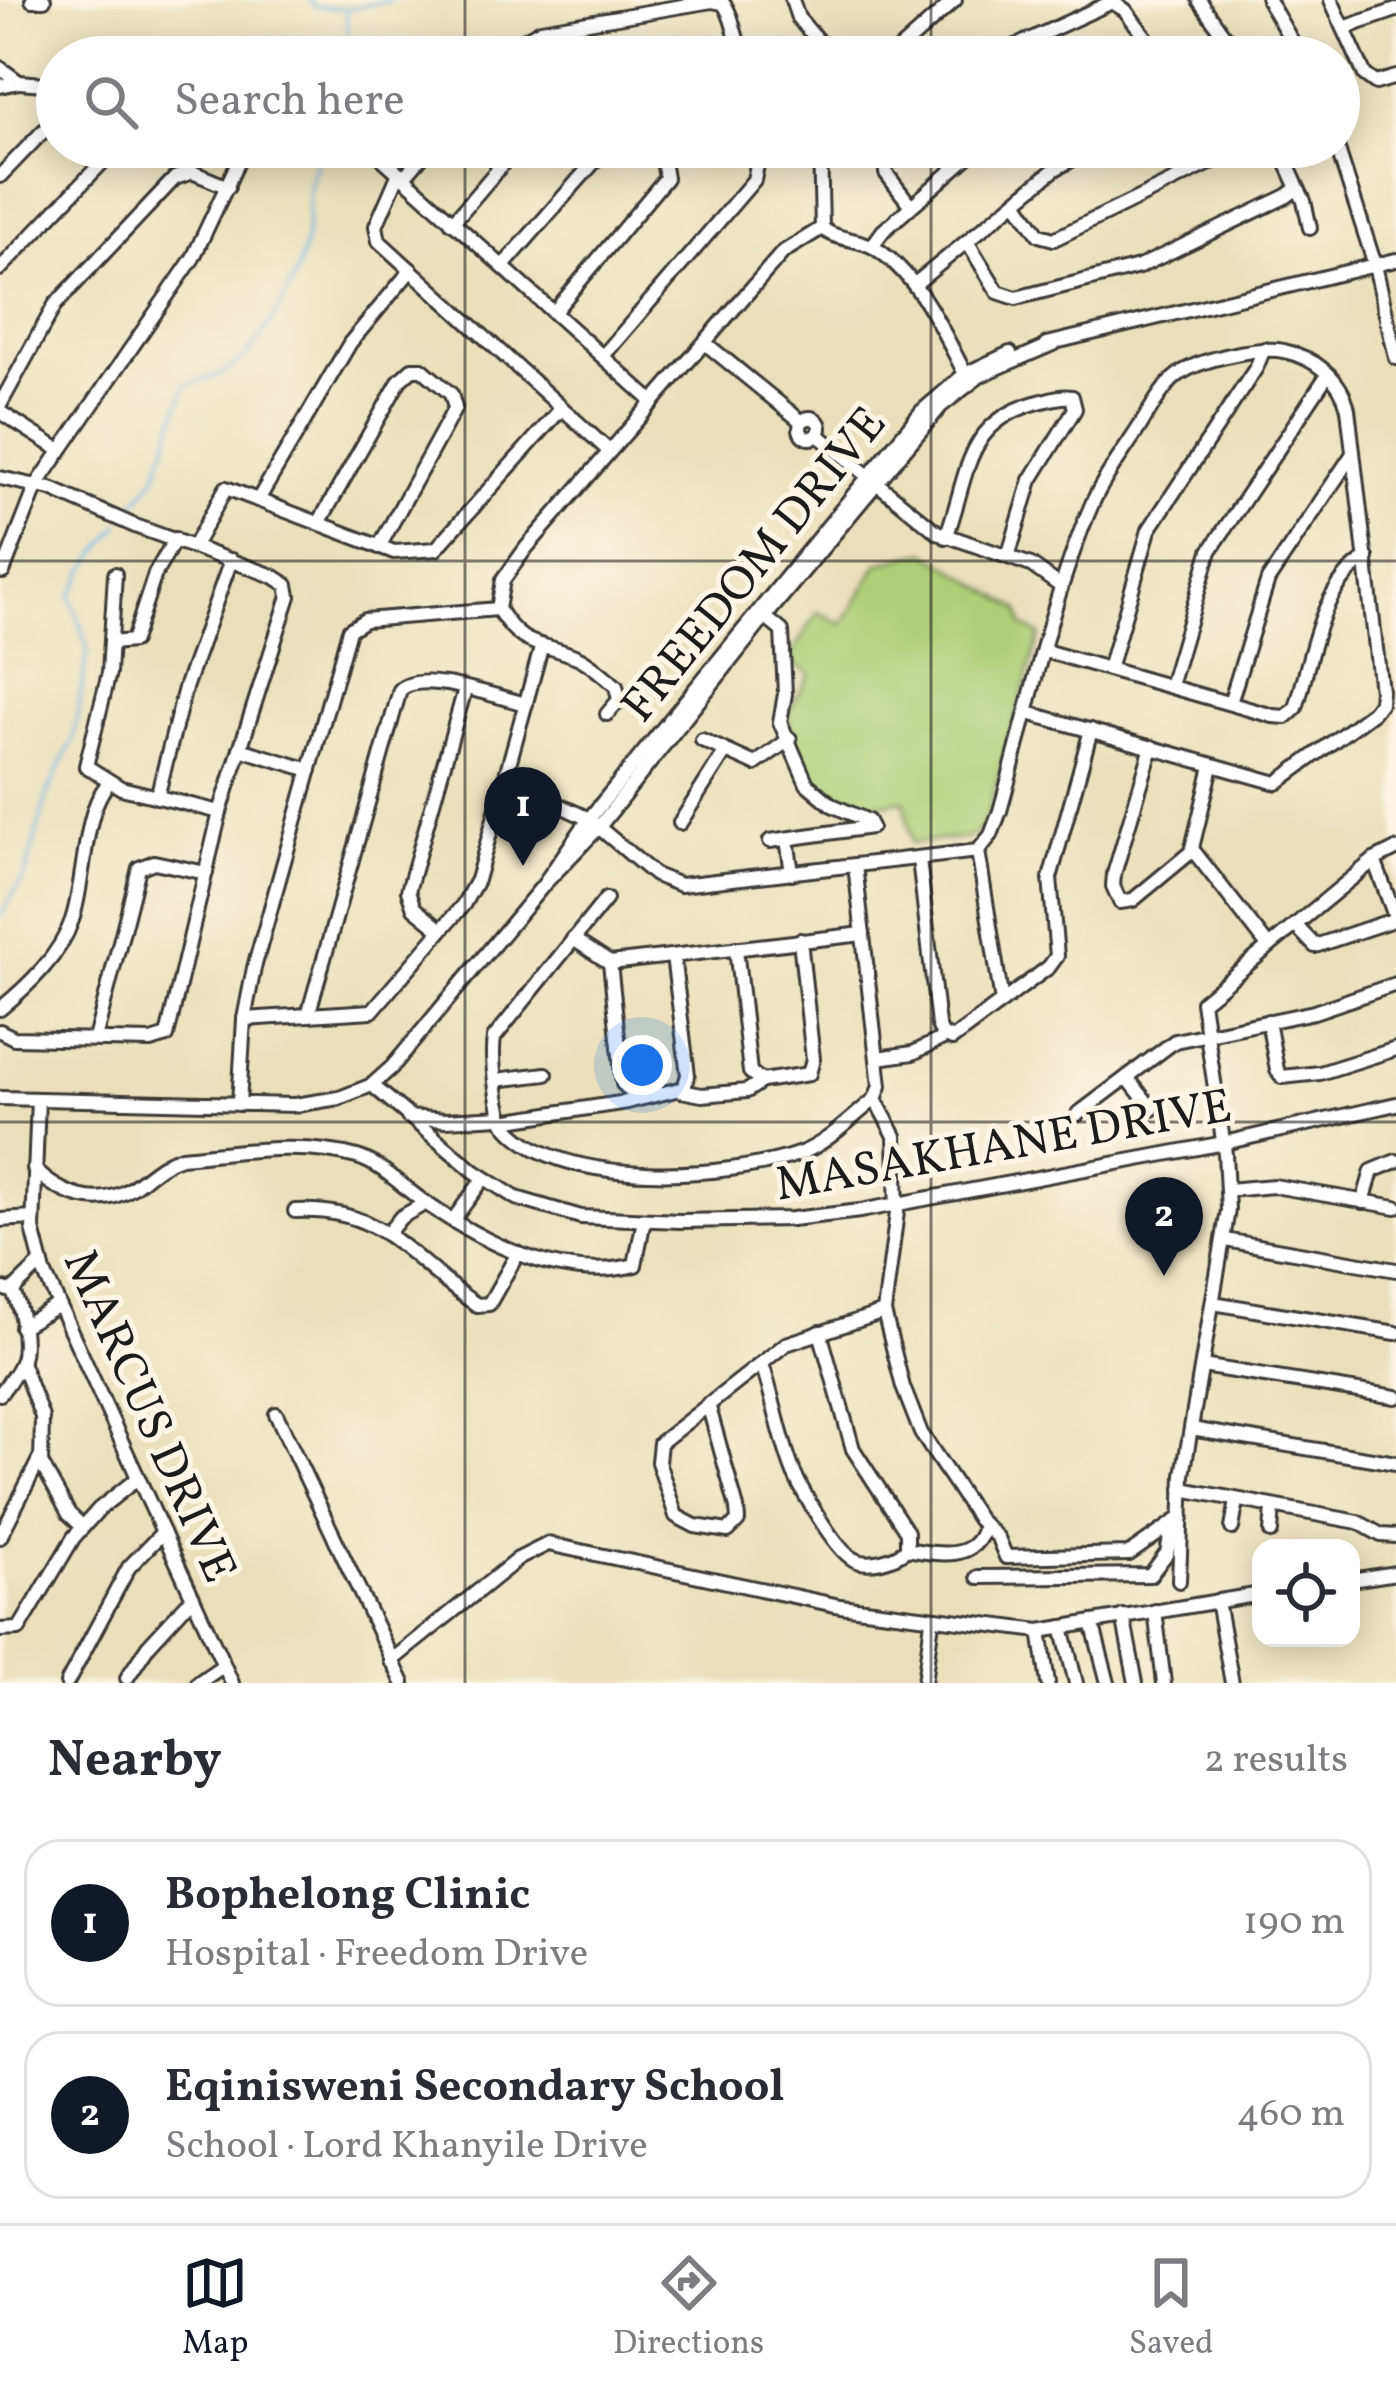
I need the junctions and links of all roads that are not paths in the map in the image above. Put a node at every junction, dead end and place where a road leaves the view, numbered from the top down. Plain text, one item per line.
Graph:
1 (32, 0) edge
2 (44, 0) edge
3 (792, 0) edge
4 (955, 0) edge
5 (1199, 0) edge
6 (1268, 0) edge
7 (1331, 0) edge
8 (1396, 10) edge
9 (1344, 28) junction
10 (530, 36) edge
11 (734, 36) edge
12 (814, 36) edge
13 (915, 36) edge
14 (1038, 36) edge
15 (1145, 36) edge
16 (1224, 36) edge
17 (1289, 36) edge
18 (1348, 36) edge
19 (1360, 62) edge
20 (0, 68) edge
21 (1396, 77) edge
22 (19, 82) junction
23 (36, 83) edge
24 (0, 86) edge
25 (36, 139) edge
26 (97, 168) edge
27 (236, 168) edge
28 (394, 168) edge
29 (409, 168) edge
30 (500, 168) edge
31 (589, 168) edge
32 (666, 168) edge
33 (757, 168) edge
34 (821, 168) edge
35 (886, 168) edge
36 (955, 168) edge
37 (1057, 168) edge
38 (1200, 168) edge
39 (1288, 168) edge
40 (1344, 168) edge
41 (402, 175) junction
42 (0, 176) edge
43 (228, 187) junction
44 (1296, 189) junction
45 (1016, 201) junction
46 (911, 206) junction
47 (452, 223) junction
48 (822, 228) junction
49 (1310, 228) dead end
50 (968, 243) junction
51 (872, 246) junction
52 (1396, 260) edge
53 (1375, 265) junction
54 (503, 266) junction
55 (0, 269) edge
56 (411, 270) junction
57 (914, 284) junction
58 (554, 311) junction
59 (705, 343) junction
60 (1264, 350) junction
61 (603, 356) junction
62 (1396, 358) edge
63 (1328, 374) junction
64 (968, 378) junction
65 (653, 402) junction
66 (0, 409) edge
67 (561, 409) junction
68 (58, 449) junction
69 (609, 452) junction
70 (1352, 454) junction
71 (0, 478) edge
72 (872, 480) junction
73 (37, 484) junction
74 (258, 500) junction
75 (319, 524) junction
76 (946, 537) junction
77 (175, 539) junction
78 (194, 546) junction
79 (379, 547) junction
80 (1008, 557) junction
81 (1367, 558) junction
82 (231, 560) junction
83 (3, 572) edge
84 (115, 574) dead end
85 (1059, 585) junction
86 (498, 609) junction
87 (765, 617) junction
88 (111, 644) junction
89 (541, 648) junction
90 (1045, 651) junction
91 (1109, 669) junction
92 (1170, 686) junction
93 (464, 689) junction
94 (1230, 703) junction
95 (526, 704) junction
96 (1028, 712) junction
97 (607, 714) dead end
98 (1091, 730) junction
99 (790, 739) junction
100 (702, 740) dead end
101 (1152, 747) junction
102 (240, 748) junction
103 (725, 752) junction
104 (1212, 766) junction
105 (310, 770) junction
106 (505, 780) junction
107 (115, 785) junction
108 (157, 797) junction
109 (220, 812) junction
110 (594, 823) junction
111 (680, 823) dead end
112 (787, 839) junction
113 (770, 841) dead end
114 (1396, 849) edge
115 (1192, 850) junction
116 (977, 851) junction
117 (919, 859) junction
118 (1374, 860) junction
119 (856, 866) junction
120 (206, 873) junction
121 (792, 873) junction
122 (606, 899) dead end
123 (1396, 919) edge
124 (1294, 925) junction
125 (441, 930) junction
126 (862, 934) junction
127 (573, 939) junction
128 (800, 940) junction
129 (1268, 946) junction
130 (736, 948) junction
131 (673, 956) junction
132 (610, 963) junction
133 (1396, 985) edge
134 (1002, 1002) junction
135 (0, 1010) edge
136 (308, 1015) junction
137 (244, 1018) junction
138 (1268, 1021) junction
139 (0, 1031) edge
140 (1205, 1035) junction
141 (945, 1037) junction
142 (95, 1039) junction
143 (1396, 1049) edge
144 (878, 1058) junction
145 (546, 1074) dead end
146 (1127, 1077) junction
147 (496, 1080) junction
148 (761, 1082) junction
149 (372, 1084) junction
150 (681, 1090) junction
151 (636, 1097) junction
152 (0, 1098) edge
153 (38, 1099) junction
154 (875, 1099) junction
155 (239, 1104) junction
156 (1396, 1104) edge
157 (1152, 1109) dead end
158 (1078, 1114) dead end
159 (408, 1117) junction
160 (502, 1119) junction
161 (1224, 1143) junction
162 (1396, 1161) edge
163 (34, 1169) junction
164 (484, 1178) junction
165 (1227, 1190) junction
166 (1363, 1202) junction
167 (426, 1204) junction
168 (897, 1204) junction
169 (1396, 1207) edge
170 (295, 1211) dead end
171 (33, 1218) junction
172 (0, 1220) edge
173 (453, 1220) junction
174 (644, 1220) junction
175 (388, 1233) junction
176 (1225, 1240) junction
177 (518, 1253) junction
178 (41, 1263) junction
179 (1396, 1270) edge
180 (6, 1290) edge
181 (1213, 1304) junction
182 (58, 1305) junction
183 (884, 1312) junction
184 (21, 1327) junction
185 (820, 1332) junction
186 (1396, 1333) edge
187 (21, 1362) junction
188 (762, 1364) junction
189 (1202, 1366) junction
190 (0, 1394) edge
191 (1396, 1397) edge
192 (708, 1404) junction
193 (276, 1414) dead end
194 (1191, 1429) junction
195 (40, 1458) junction
196 (1396, 1463) edge
197 (138, 1478) junction
198 (1182, 1490) junction
199 (1237, 1501) junction
200 (1273, 1508) junction
201 (1177, 1522) junction
202 (984, 1526) junction
203 (82, 1527) junction
204 (1232, 1528) dead end
205 (163, 1532) junction
206 (1270, 1532) dead end
207 (1396, 1536) edge
208 (0, 1537) edge
209 (907, 1549) junction
210 (1396, 1573) edge
211 (978, 1576) dead end
212 (1360, 1579) edge
213 (1179, 1581) dead end
214 (1252, 1595) edge
215 (193, 1597) junction
216 (1217, 1601) junction
217 (1155, 1611) junction
218 (1123, 1616) junction
219 (932, 1620) junction
220 (1092, 1622) junction
221 (1062, 1628) junction
222 (0, 1630) edge
223 (1040, 1631) junction
224 (391, 1661) junction
225 (224, 1665) junction
226 (127, 1678) dead end
227 (67, 1683) edge
228 (199, 1683) edge
229 (232, 1683) edge
230 (403, 1683) edge
231 (924, 1683) edge
232 (1048, 1683) edge
233 (1076, 1683) edge
234 (1108, 1683) edge
235 (1136, 1683) edge
236 (1164, 1683) edge
237 (1232, 1683) edge

1 - 2 street
3 - 12 street
4 - 13 street
5 - 16 street
6 - 17 street
7 - 9 street
8 - 9 street
9 - 18 street
10 - 11 street
14 - 15 street
19 - 21 street
20 - 22 street
22 - 23 street
22 - 24 street
25 - 42 street
26 - 55 street
27 - 43 street
28 - 41 street
29 - 41 street
30 - 47 street
31 - 54 street
32 - 58 street
33 - 61 street
34 - 48 street
35 - 46 street
36 - 46 street
37 - 45 street
38 - 45 street
39 - 44 street
40 - 53 street
41 - 47 street
41 - 56 street
43 - 66 street
43 - 68 street
44 - 49 street
44 - 50 street
45 - 50 street
46 - 51 street
47 - 54 street
48 - 51 street
48 - 59 street
50 - 57 street
51 - 57 street
52 - 53 street, FREEDOM DRIVE
53 - 62 street
53 - 64 street, FREEDOM DRIVE
54 - 58 street
56 - 67 street
56 - 74 street
57 - 64 street
58 - 61 street
59 - 65 street
59 - 72 street
60 - 63 street
60 - 85 street
60 - 91 street
61 - 65 street
63 - 70 street
63 - 92 street
64 - 72 street, FREEDOM DRIVE
65 - 69 street
66 - 68 street
67 - 69 street
67 - 79 street
68 - 73 street
69 - 86 street
70 - 81 street
70 - 94 street
71 - 73 street
72 - 76 street
72 - 87 street, FREEDOM DRIVE
72 - 110 street, FREEDOM DRIVE
73 - 77 street
73 - 83 street
74 - 75 street
74 - 78 street
75 - 79 street
75 - 79 street
76 - 80 street
76 - 80 street
77 - 78 street
77 - 88 street
78 - 82 street
80 - 85 street
81 - 94 street
81 - 104 street
82 - 102 street
82 - 108 street
84 - 88 street
85 - 90 street
86 - 89 street
86 - 105 street
87 - 99 street
87 - 110 street, FREEDOM DRIVE
88 - 107 street
89 - 95 street
89 - 97 street
90 - 91 street
90 - 96 street
91 - 92 street
92 - 94 street
93 - 95 street
93 - 125 street
93 - 136 street
95 - 106 street
96 - 98 street
96 - 116 street
98 - 101 street
98 - 134 street
99 - 103 street
99 - 112 street
100 - 103 street
101 - 104 street
101 - 115 street
102 - 105 street
102 - 109 street
103 - 111 street
104 - 115 street
105 - 137 street
106 - 110 street
106 - 125 street
107 - 108 street
107 - 135 street
108 - 109 street
109 - 120 street
110 - 121 street
110 - 149 street, FREEDOM DRIVE
112 - 113 street
112 - 121 street
114 - 118 street
115 - 129 street
116 - 117 street
116 - 134 street
117 - 119 street
117 - 141 street
118 - 123 street
118 - 124 street
119 - 121 street
119 - 126 street
120 - 142 street
120 - 142 street
122 - 127 street
123 - 124 street
124 - 129 street
125 - 136 street
126 - 128 street
126 - 144 street
127 - 132 street
127 - 147 street
128 - 130 street
128 - 148 street
129 - 140 street
130 - 131 street
130 - 148 street
131 - 132 street
131 - 150 street
132 - 151 street
133 - 138 street
134 - 141 street
136 - 137 street
137 - 155 street
138 - 140 street
138 - 143 street
139 - 142 street
140 - 146 street
140 - 161 street
141 - 144 street
144 - 154 street
145 - 147 street
146 - 157 street
146 - 158 street
147 - 160 street
148 - 150 street
149 - 155 street, FREEDOM DRIVE
149 - 159 street, MASAKHANE DRIVE
150 - 151 street
151 - 160 street
152 - 153 street, FREEDOM DRIVE
153 - 155 street, FREEDOM DRIVE
153 - 163 street, MARCUS DRIVE
154 - 160 street
154 - 168 street
156 - 161 street, MASAKHANE DRIVE
159 - 160 street
159 - 164 street, MASAKHANE DRIVE
161 - 165 street
161 - 168 street, MASAKHANE DRIVE
162 - 166 street
163 - 167 street
163 - 171 street, MARCUS DRIVE
164 - 173 street
164 - 174 street, MASAKHANE DRIVE
165 - 166 street
165 - 176 street
166 - 169 street
167 - 173 street
167 - 175 street
168 - 174 street, MASAKHANE DRIVE
168 - 183 street
170 - 175 street
171 - 172 street
171 - 178 street, MARCUS DRIVE
173 - 177 street
174 - 177 street
175 - 177 street
176 - 179 street
176 - 181 street
178 - 180 street
178 - 182 street, MARCUS DRIVE
180 - 184 street
181 - 186 street
181 - 189 street
182 - 184 street
182 - 197 street, MARCUS DRIVE
183 - 185 street
183 - 202 street
184 - 187 street
185 - 188 street
185 - 209 street
187 - 190 street
187 - 195 street
188 - 192 street
188 - 209 street
189 - 191 street
189 - 194 street
192 - 192 street
193 - 224 street
194 - 196 street
194 - 198 street
195 - 203 street
195 - 208 street
197 - 203 street
197 - 205 street, MARCUS DRIVE
198 - 199 street
198 - 201 street
199 - 200 street
199 - 204 street
200 - 206 street
200 - 207 street
201 - 202 street
201 - 211 street
201 - 213 street
202 - 209 street
203 - 222 street
205 - 215 street, MARCUS DRIVE
205 - 227 street
210 - 212 street
214 - 216 street
215 - 225 street, MARCUS DRIVE
215 - 226 street
216 - 217 street
216 - 237 street
217 - 218 street
217 - 236 street
218 - 220 street
218 - 235 street
219 - 223 street
219 - 224 street
219 - 231 street
220 - 221 street
220 - 234 street
221 - 223 street
221 - 233 street
223 - 232 street
224 - 230 street
225 - 228 street
225 - 229 street, MARCUS DRIVE

